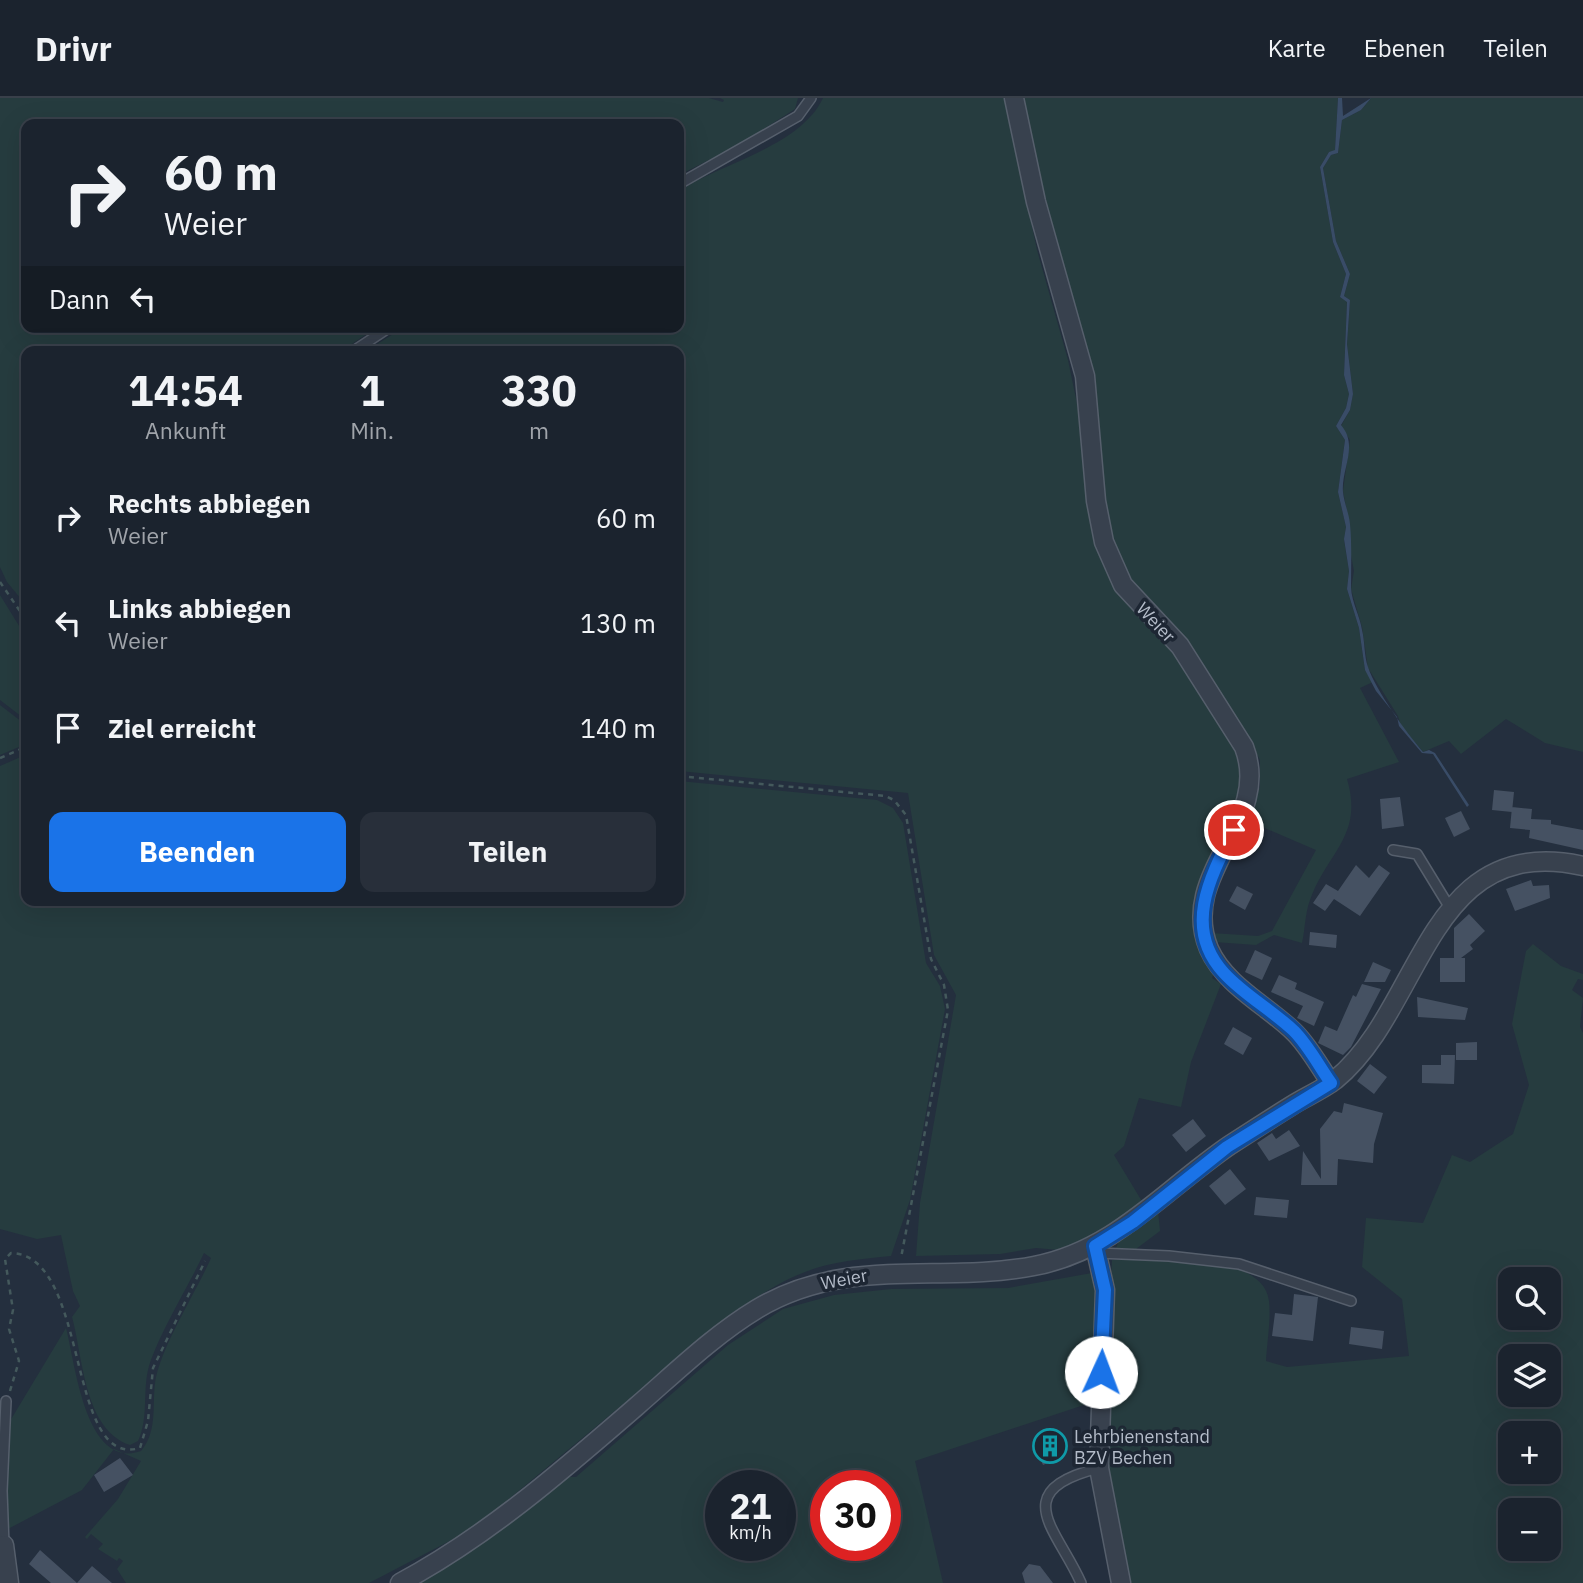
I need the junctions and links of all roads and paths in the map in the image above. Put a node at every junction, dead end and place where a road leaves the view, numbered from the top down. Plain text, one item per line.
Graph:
1 (811, 98) edge
2 (1014, 98) edge
3 (684, 181) edge
4 (381, 333) edge
5 (361, 346) edge
6 (0, 582) edge
7 (21, 613) edge
8 (21, 749) edge
9 (0, 758) edge
10 (684, 776) edge
11 (1393, 850) dead end
12 (1583, 866) edge
13 (1450, 908) junction
14 (1331, 1083) junction
15 (1096, 1249) junction
16 (205, 1261) dead end
17 (899, 1271) junction
18 (1351, 1301) dead end
19 (6, 1401) joint
20 (1098, 1468) junction
21 (4, 1545) joint
22 (9, 1583) edge
23 (400, 1583) edge
24 (1081, 1583) edge
25 (1121, 1583) edge

1 - 3 lane
2 - 14 street, Weier
4 - 5 lane
6 - 7 path
8 - 9 path
10 - 17 path
11 - 13 lane
12 - 13 street, Weier
13 - 14 street, Weier
14 - 15 street, Weier
15 - 17 street, Weier
15 - 18 lane
15 - 20 street
16 - 19 path
17 - 23 street, Weier
19 - 21 lane
20 - 24 lane
20 - 25 street
21 - 22 street

